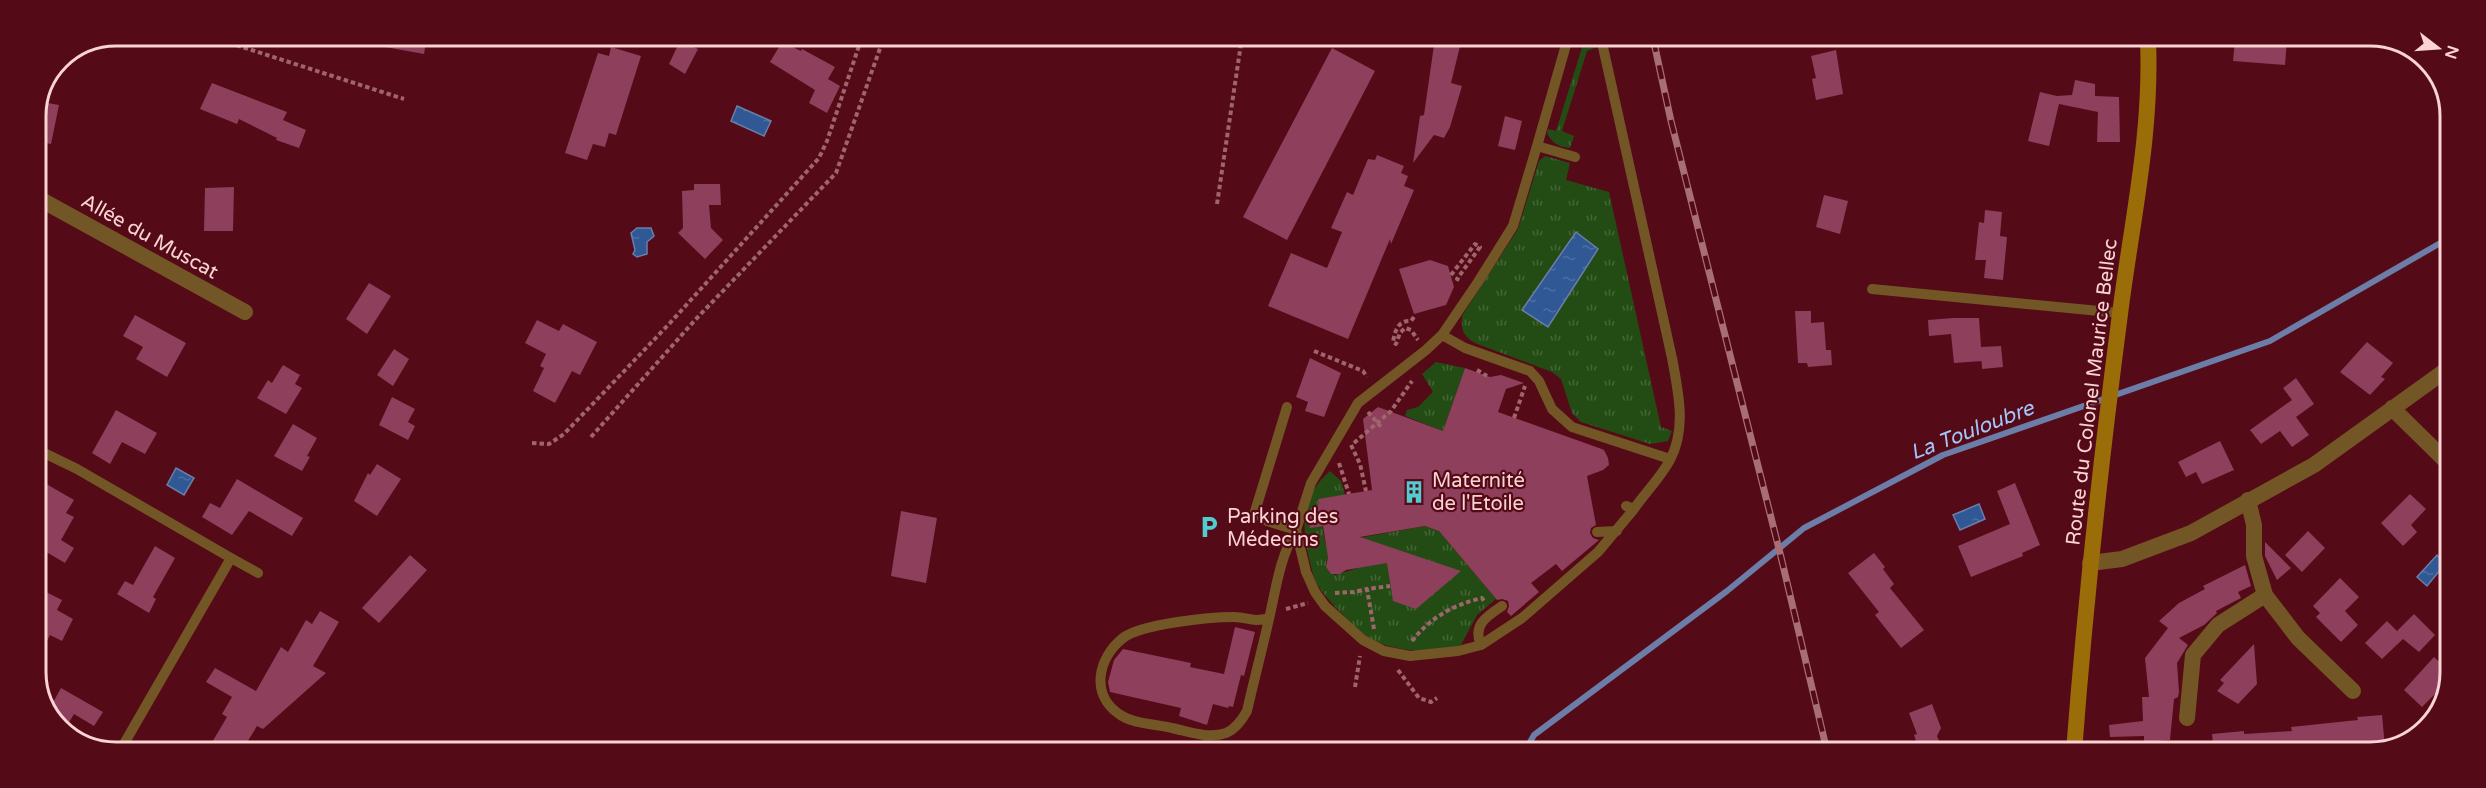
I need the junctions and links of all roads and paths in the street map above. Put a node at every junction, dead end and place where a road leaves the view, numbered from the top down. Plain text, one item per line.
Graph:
1 (239, 46) edge
2 (859, 46) edge
3 (881, 46) edge
4 (1241, 46) edge
5 (1567, 46) edge
6 (1604, 46) edge
7 (2148, 46) edge
8 (404, 99) dead end
9 (1537, 146) junction
10 (1575, 157) dead end
11 (47, 203) edge
12 (1216, 204) dead end
13 (1485, 250) dead end
14 (1451, 275) dead end
15 (1872, 290) dead end
16 (245, 312) dead end
17 (2120, 313) junction
18 (1414, 317) dead end
19 (1442, 335) junction
20 (1426, 350) junction
21 (1314, 351) dead end
22 (1410, 363) junction
23 (1530, 371) junction
24 (2439, 375) edge
25 (1372, 385) dead end
26 (1287, 408) dead end
27 (2392, 408) junction
28 (1514, 418) dead end
29 (1376, 422) junction
30 (1383, 429) dead end
31 (1364, 433) dead end
32 (591, 437) dead end
33 (532, 443) dead end
34 (1351, 445) dead end
35 (47, 454) edge
36 (2440, 455) edge
37 (1336, 457) dead end
38 (1670, 459) junction
39 (1366, 491) dead end
40 (1349, 494) dead end
41 (2248, 500) junction
42 (1253, 518) dead end
43 (1267, 521) dead end
44 (1296, 530) junction
45 (1617, 531) junction
46 (1597, 532) dead end
47 (231, 558) junction
48 (2090, 563) junction
49 (258, 573) dead end
50 (1390, 586) dead end
51 (1367, 589) junction
52 (1317, 595) junction
53 (2265, 595) junction
54 (1497, 610) joint
55 (1270, 613) junction
56 (1366, 641) junction
57 (1481, 645) junction
58 (1384, 651) junction
59 (1402, 655) junction
60 (1355, 687) dead end
61 (2353, 691) dead end
62 (1437, 698) dead end
63 (2187, 718) dead end
64 (125, 742) edge
65 (2075, 742) edge

1 - 8 path
2 - 33 path
3 - 32 path
4 - 12 path
5 - 9 lane
6 - 38 lane
7 - 17 main road, Route du Colonel Maurice Bellec
9 - 10 lane
9 - 19 lane
11 - 16 street, Allée du Muscat
13 - 14 path
15 - 17 lane
17 - 48 main road, Route du Colonel Maurice Bellec
18 - 20 path
19 - 20 lane
19 - 23 lane
20 - 22 lane
21 - 25 path
22 - 29 path
22 - 44 lane
23 - 28 path
23 - 38 lane
24 - 27 street
26 - 42 lane
27 - 36 street
27 - 41 street
29 - 30 path
29 - 31 path
34 - 39 path
35 - 47 lane
37 - 40 path
38 - 45 lane
41 - 48 street
41 - 53 street
43 - 44 lane
44 - 52 lane
44 - 55 lane
45 - 46 lane
45 - 57 lane
47 - 49 lane
47 - 64 lane
48 - 65 main road, Route du Colonel Maurice Bellec
50 - 51 path
51 - 52 path
51 - 58 path
52 - 55 path
52 - 56 lane
53 - 61 street
53 - 63 street
54 - 57 lane
54 - 59 path
55 - 55 lane
56 - 58 lane
56 - 60 path
57 - 59 lane
58 - 59 lane
59 - 62 path

